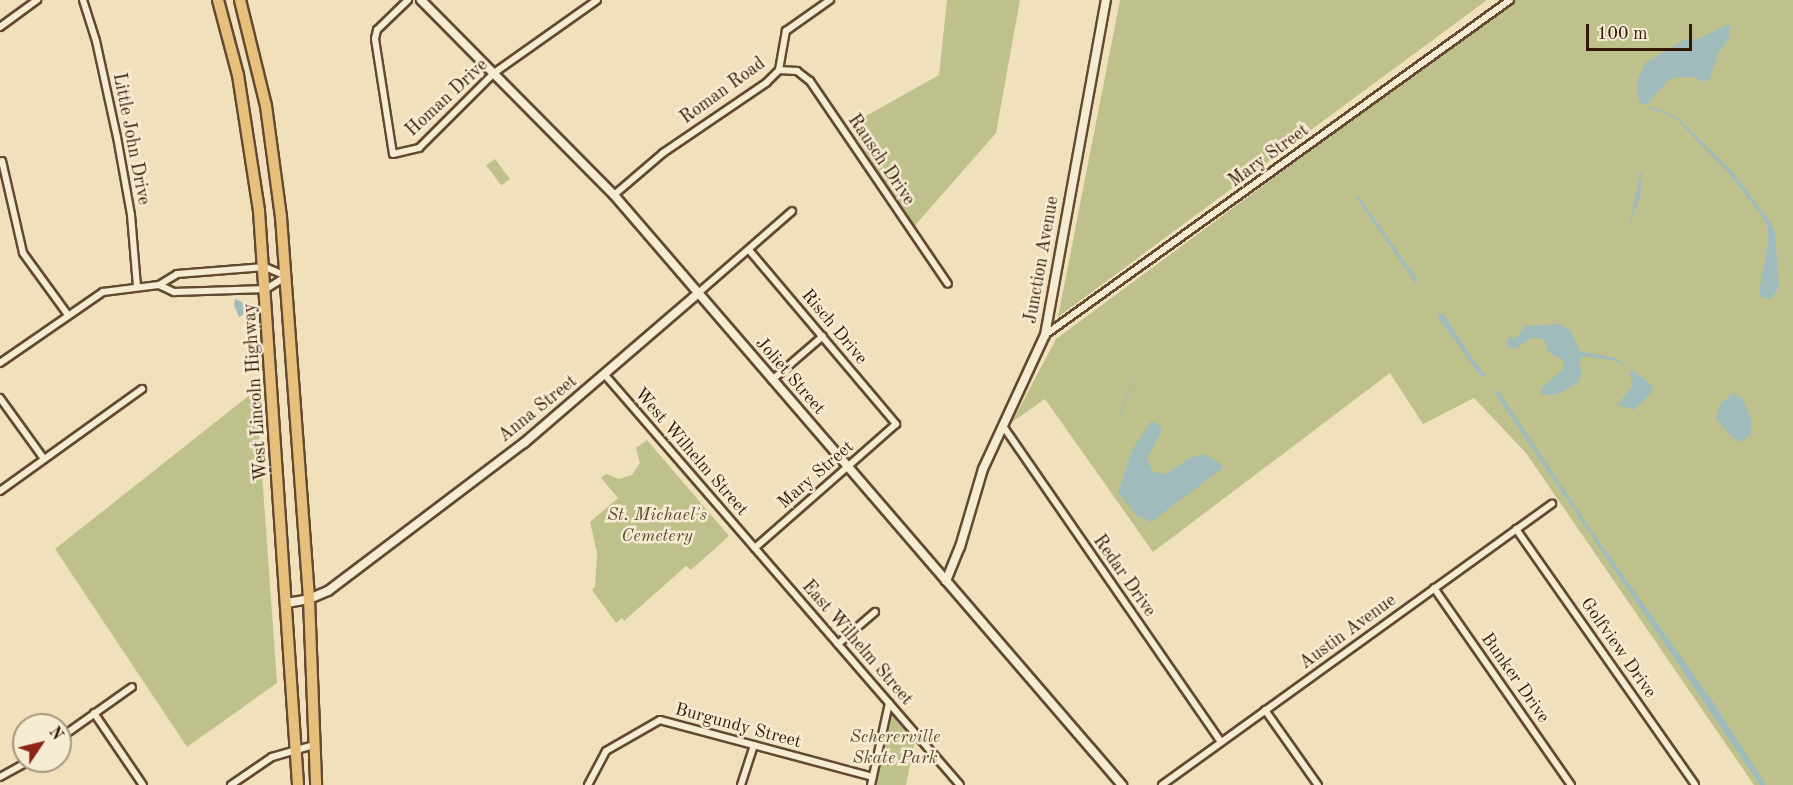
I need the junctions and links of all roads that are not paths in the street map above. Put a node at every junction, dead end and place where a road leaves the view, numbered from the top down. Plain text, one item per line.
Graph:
1 (37, 0) edge
2 (83, 0) edge
3 (218, 0) edge
4 (240, 0) edge
5 (408, 0) edge
6 (421, 0) edge
7 (597, 0) edge
8 (830, 0) edge
9 (1106, 0) edge
10 (1510, 0) edge
11 (0, 27) edge
12 (779, 70) junction
13 (494, 73) junction
14 (2, 161) dead end
15 (614, 195) junction
16 (792, 211) dead end
17 (748, 250) junction
18 (265, 267) junction
19 (286, 276) junction
20 (948, 284) dead end
21 (159, 285) junction
22 (137, 286) junction
23 (266, 289) junction
24 (698, 294) junction
25 (68, 315) junction
26 (1045, 335) junction
27 (823, 336) junction
28 (0, 363) edge
29 (605, 375) junction
30 (772, 380) junction
31 (142, 389) dead end
32 (0, 398) edge
33 (896, 424) joint
34 (1002, 426) junction
35 (44, 459) junction
36 (848, 467) junction
37 (0, 491) edge
38 (1552, 504) dead end
39 (1516, 529) junction
40 (755, 548) junction
41 (946, 581) junction
42 (1434, 588) junction
43 (309, 599) junction
44 (286, 603) junction
45 (875, 612) dead end
46 (838, 644) junction
47 (132, 687) dead end
48 (889, 704) junction
49 (1265, 710) junction
50 (94, 713) junction
51 (72, 729) edge
52 (1221, 742) junction
53 (314, 745) junction
54 (754, 745) junction
55 (296, 750) junction
56 (872, 777) junction
57 (143, 785) edge
58 (231, 785) edge
59 (298, 785) edge
60 (316, 785) edge
61 (588, 785) edge
62 (741, 785) edge
63 (871, 785) edge
64 (960, 785) edge
65 (1122, 785) edge
66 (1162, 785) edge
67 (1318, 785) edge
68 (1571, 785) edge
69 (1695, 785) edge

1 - 11 street
2 - 22 street, Little John Drive
3 - 18 main road, West Lincoln Highway
4 - 19 main road, West Lincoln Highway
5 - 13 street, Homan Drive
6 - 13 street, Joliet Street
7 - 13 street, Homan Drive
8 - 12 street, Roman Road
9 - 26 street, Junction Avenue
10 - 26 street, Mary Street
12 - 15 street, Roman Road
12 - 20 street, Rausch Drive
13 - 15 street, Joliet Street
14 - 25 street
15 - 24 street, Joliet Street
16 - 17 street, Anna Street
17 - 24 street, Anna Street
17 - 27 street, Risch Drive
18 - 19 street
18 - 21 street
18 - 23 main road, West Lincoln Highway
19 - 23 street
19 - 43 main road, West Lincoln Highway
21 - 22 street
21 - 23 street
22 - 25 street
23 - 44 main road, West Lincoln Highway
24 - 29 street, Anna Street
24 - 30 street, Joliet Street
25 - 28 street
26 - 34 street, Junction Avenue
27 - 30 street
27 - 33 street, Risch Drive
29 - 40 street, West Wilhelm Street
29 - 43 street, Anna Street
30 - 36 street, Joliet Street
31 - 35 street
32 - 35 street
33 - 36 street, Mary Street
34 - 41 street, Junction Avenue
34 - 52 street, Redar Drive
35 - 37 street
36 - 40 street, Mary Street
36 - 41 street, Joliet Street
38 - 39 street, Austin Avenue
39 - 42 street, Austin Avenue
39 - 69 street, Golfview Drive
40 - 46 street, East Wilhelm Street
41 - 65 street, Joliet Street
42 - 49 street, Austin Avenue
42 - 68 street, Bunker Drive
43 - 44 street, Anna Street
43 - 53 main road, West Lincoln Highway
44 - 55 main road, West Lincoln Highway
45 - 46 street
46 - 48 street, East Wilhelm Street
47 - 50 street
48 - 56 street
48 - 64 street, East Wilhelm Street
49 - 52 street, Austin Avenue
49 - 67 street
50 - 51 street
50 - 57 street
52 - 66 street, Austin Avenue
53 - 55 street
53 - 60 main road, West Lincoln Highway
54 - 56 street, Burgundy Street
54 - 61 street, Burgundy Street
54 - 62 street
55 - 58 street
55 - 59 main road, West Lincoln Highway
56 - 63 street

